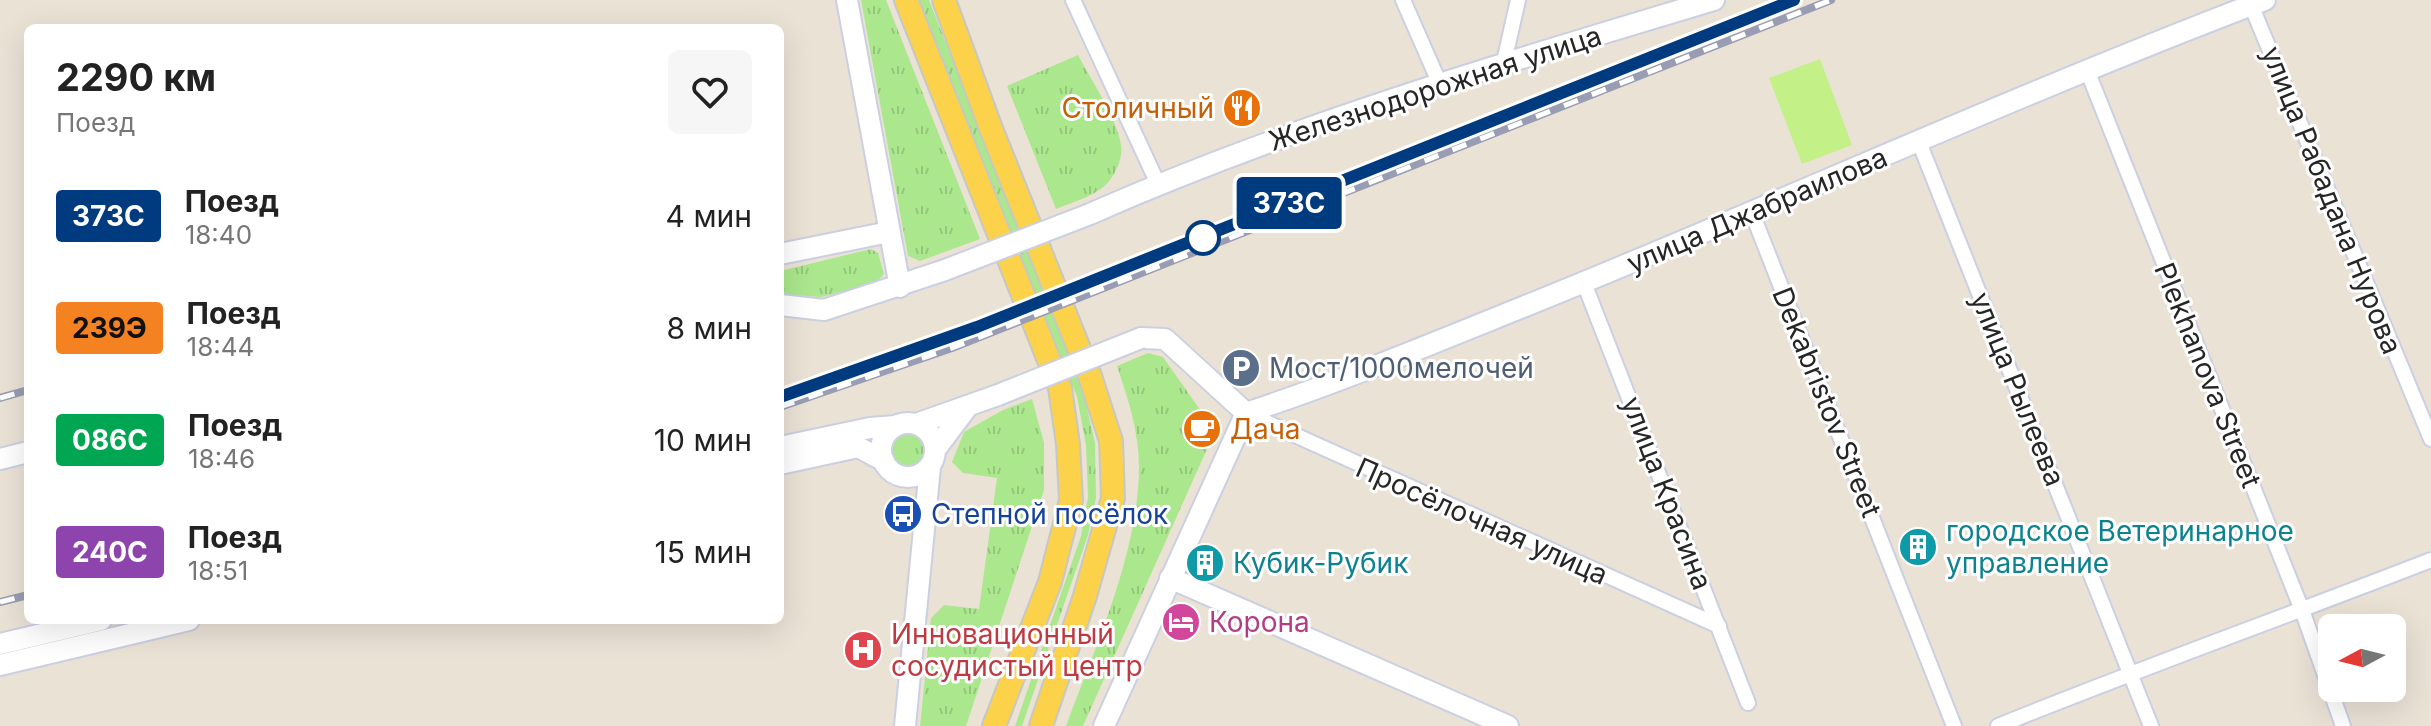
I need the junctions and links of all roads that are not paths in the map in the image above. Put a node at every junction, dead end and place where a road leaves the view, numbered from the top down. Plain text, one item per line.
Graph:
1 (847, 0) edge
2 (906, 0) edge
3 (944, 0) edge
4 (1073, 0) edge
5 (1403, 0) edge
6 (1518, 0) edge
7 (1714, 0) edge
8 (2258, 3) edge
9 (1504, 62) junction
10 (2087, 70) junction
11 (1439, 82) junction
12 (1919, 142) junction
13 (1158, 184) junction
14 (1752, 213) junction
15 (889, 232) junction
16 (784, 253) edge
17 (1584, 283) junction
18 (900, 287) junction
19 (784, 305) edge
20 (968, 406) junction
21 (1246, 413) junction
22 (906, 425) junction
23 (2431, 439) edge
24 (24, 440) edge
25 (0, 446) edge
26 (784, 446) edge
27 (24, 453) edge
28 (932, 458) junction
29 (0, 459) edge
30 (884, 461) junction
31 (784, 463) edge
32 (906, 477) junction
33 (924, 528) junction
34 (2431, 560) edge
35 (1170, 578) junction
36 (2302, 610) junction
37 (84, 624) edge
38 (172, 624) edge
39 (1719, 626) junction
40 (0, 644) edge
41 (0, 665) edge
42 (2131, 672) junction
43 (1748, 703) dead end
44 (905, 726) edge
45 (994, 726) edge
46 (1041, 726) edge
47 (1104, 726) edge
48 (1508, 726) edge
49 (1954, 726) edge
50 (1998, 726) edge
51 (2151, 726) edge
52 (2343, 726) edge

1 - 15 main road
2 - 45 main road
3 - 46 main road
4 - 13 street
5 - 11 street
6 - 9 street
7 - 9 main road, Железнодорожная улица
8 - 10 main road, улица Джабраилова
8 - 23 street, улица Рабадана Нурова
9 - 11 main road, Железнодорожная улица
10 - 12 main road, улица Джабраилова
10 - 36 street, Plekhanova Street
11 - 13 main road, Железнодорожная улица
12 - 14 main road, улица Джабраилова
12 - 42 street, улица Рылеева
13 - 18 main road, Железнодорожная улица, bridge
14 - 17 main road, улица Джабраилова
14 - 49 street, Dekabristov Street
15 - 16 main road
15 - 18 main road
17 - 21 main road, улица Джабраилова
17 - 39 street, улица Красина
18 - 19 main road, Железнодорожная улица
20 - 21 main road, bridge
20 - 22 main road
20 - 28 main road
21 - 35 main road
21 - 39 street, Просёлочная улица
22 - 26 main road
22 - 28 main road
22 - 30 main road
24 - 25 main road
27 - 29 main road
28 - 32 main road
28 - 33 main road
30 - 31 main road
30 - 32 main road
32 - 33 main road
33 - 44 main road
34 - 36 street
35 - 47 main road
35 - 48 main road
36 - 42 street
36 - 52 street, Plekhanova Street
37 - 40 main road
38 - 41 main road
39 - 43 street, улица Красина
42 - 50 street
42 - 51 street, улица Рылеева

